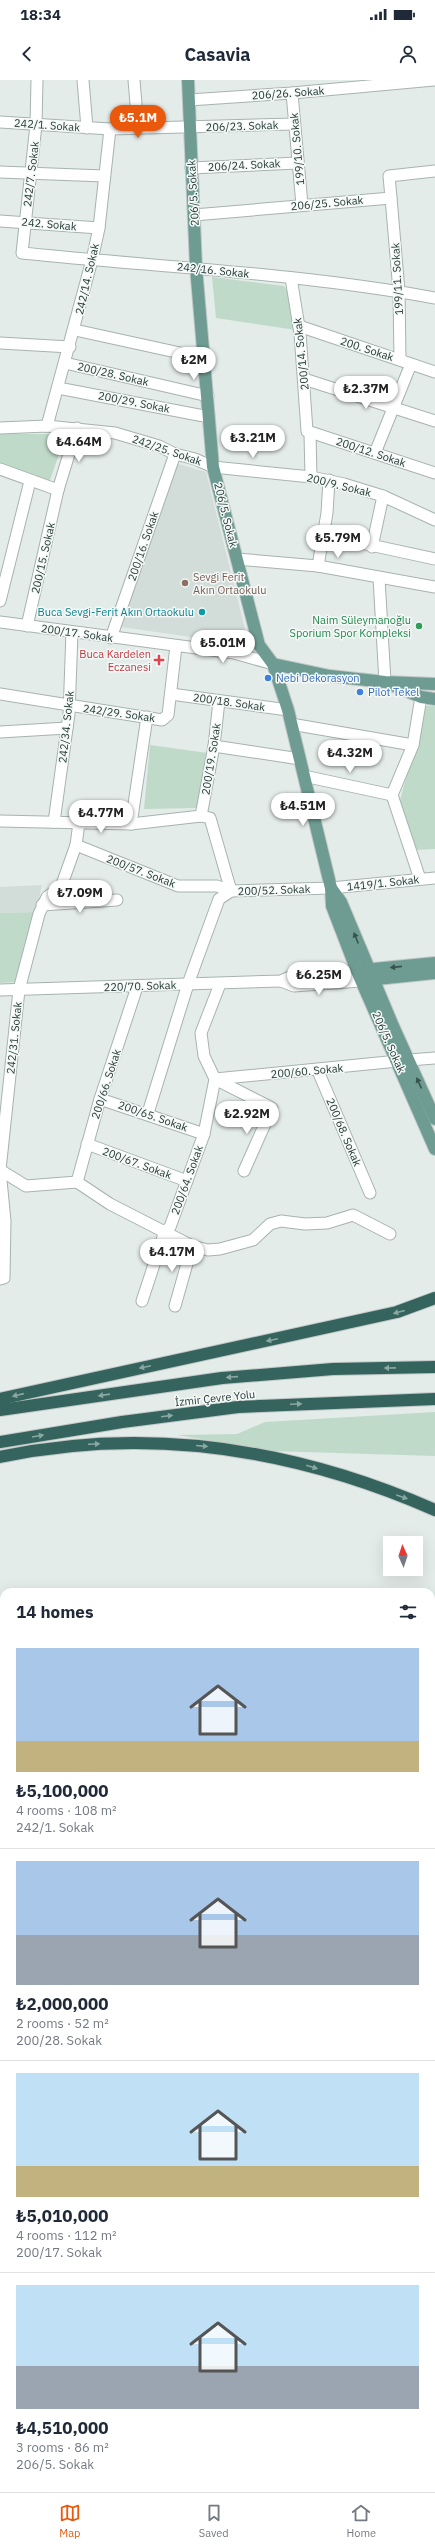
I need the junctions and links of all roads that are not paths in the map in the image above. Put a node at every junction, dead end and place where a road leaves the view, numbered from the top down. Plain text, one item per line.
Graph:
1 (38, 80) edge
2 (83, 80) edge
3 (134, 80) edge
4 (188, 80) edge
5 (434, 80) edge
6 (292, 93) junction
7 (189, 100) junction
8 (0, 122) edge
9 (36, 124) junction
10 (294, 124) junction
11 (190, 127) junction
12 (87, 128) junction
13 (138, 128) junction
14 (110, 129) junction
15 (298, 163) junction
16 (191, 168) junction
17 (435, 171) edge
18 (0, 172) edge
19 (31, 174) junction
20 (104, 176) junction
21 (391, 198) junction
22 (302, 205) junction
23 (194, 215) junction
24 (0, 221) edge
25 (25, 221) junction
26 (99, 228) junction
27 (92, 260) junction
28 (196, 267) junction
29 (291, 278) junction
30 (399, 291) junction
31 (435, 298) edge
32 (299, 326) junction
33 (75, 330) junction
34 (0, 343) edge
35 (70, 347) junction
36 (203, 358) junction
37 (405, 362) junction
38 (65, 363) junction
39 (435, 372) edge
40 (304, 379) junction
41 (58, 388) junction
42 (208, 396) junction
43 (394, 407) junction
44 (209, 417) junction
45 (435, 421) edge
46 (47, 426) junction
47 (0, 428) edge
48 (77, 428) junction
49 (309, 433) junction
50 (375, 453) junction
51 (175, 454) junction
52 (213, 467) junction
53 (0, 469) edge
54 (435, 473) edge
55 (311, 477) junction
56 (329, 480) junction
57 (30, 481) junction
58 (58, 490) junction
59 (383, 496) junction
60 (435, 520) edge
61 (324, 535) junction
62 (372, 547) junction
63 (237, 559) junction
64 (435, 559) edge
65 (318, 566) junction
66 (379, 578) junction
67 (435, 587) edge
68 (0, 601) edge
69 (0, 622) edge
70 (27, 626) junction
71 (72, 632) junction
72 (111, 638) junction
73 (176, 646) junction
74 (272, 664) junction
75 (385, 682) junction
76 (435, 684) edge
77 (0, 694) edge
78 (171, 694) junction
79 (421, 697) junction
80 (435, 699) edge
81 (219, 701) junction
82 (70, 706) junction
83 (288, 710) junction
84 (147, 717) junction
85 (291, 724) junction
86 (67, 728) junction
87 (0, 732) edge
88 (413, 744) junction
89 (214, 746) junction
90 (300, 759) junction
91 (304, 776) junction
92 (392, 795) junction
93 (201, 816) junction
94 (0, 821) edge
95 (54, 822) junction
96 (79, 822) junction
97 (131, 824) junction
98 (76, 845) junction
99 (435, 878) edge
100 (420, 879) junction
101 (331, 888) junction
102 (231, 891) junction
103 (117, 900) dead end
104 (42, 905) junction
105 (435, 963) edge
106 (435, 973) edge
107 (365, 975) junction
108 (188, 984) junction
109 (220, 984) junction
110 (137, 987) junction
111 (0, 990) edge
112 (19, 990) junction
113 (435, 1058) edge
114 (404, 1061) junction
115 (318, 1071) junction
116 (215, 1079) junction
117 (100, 1099) junction
118 (148, 1113) junction
119 (435, 1119) edge
120 (204, 1134) junction
121 (87, 1144) junction
122 (435, 1149) edge
123 (0, 1170) edge
124 (244, 1171) dead end
125 (187, 1181) junction
126 (77, 1182) junction
127 (370, 1193) dead end
128 (165, 1231) junction
129 (390, 1234) dead end
130 (192, 1246) junction
131 (2, 1279) edge
132 (435, 1298) edge
133 (142, 1301) dead end
134 (174, 1306) dead end
135 (432, 1367) edge
136 (0, 1399) edge
137 (435, 1399) edge
138 (0, 1410) edge
139 (0, 1442) edge
140 (0, 1457) edge
141 (435, 1510) edge

1 - 9 street, 242/7. Sokak
2 - 12 street
3 - 13 street
4 - 7 main road, 206/5. Sokak
5 - 6 street, 206/26. Sokak
6 - 7 street, 206/26. Sokak
6 - 10 street, 199/10. Sokak
7 - 11 main road, 206/5. Sokak
8 - 9 street, 242/1. Sokak
9 - 12 street, 242/1. Sokak
9 - 19 street, 242/7. Sokak
10 - 11 street, 206/23. Sokak
10 - 15 street, 199/10. Sokak
11 - 13 street, 242/1. Sokak
11 - 16 main road, 206/5. Sokak
12 - 14 street, 242/1. Sokak
13 - 14 street, 242/1. Sokak
14 - 20 street, 242/14. Sokak
15 - 16 street, 206/24. Sokak
15 - 22 street, 199/10. Sokak
16 - 23 main road, 206/5. Sokak
17 - 21 street
18 - 19 street
19 - 20 street
19 - 25 street, 242/7. Sokak
20 - 26 street, 242/14. Sokak
21 - 22 street, 206/25. Sokak
21 - 30 street, 199/11. Sokak
22 - 23 street, 206/25. Sokak
23 - 28 main road, 206/5. Sokak
24 - 25 street, 242. Sokak
25 - 26 street, 242. Sokak
25 - 27 street, 242/16. Sokak
26 - 27 street, 242/14. Sokak
27 - 28 street, 242/16. Sokak
27 - 33 street, 242/14. Sokak
28 - 29 street, 242/16. Sokak
28 - 36 main road, 206/5. Sokak
29 - 30 street, 242/16. Sokak
29 - 32 street, 200/14. Sokak
30 - 31 street, 242/16. Sokak
30 - 37 street, 199/11. Sokak
32 - 37 street, 200. Sokak
32 - 40 street, 200/14. Sokak
33 - 35 street, 242/14. Sokak
33 - 36 street
34 - 35 street
35 - 38 street, 242/14. Sokak
36 - 42 main road, 206/5. Sokak
37 - 39 street, 200. Sokak
37 - 43 street
38 - 41 street, 242/14. Sokak
38 - 42 street, 200/28. Sokak
40 - 43 street
40 - 49 street, 200/14. Sokak
41 - 44 street, 200/29. Sokak
41 - 46 street, 242/14. Sokak
42 - 44 main road, 206/5. Sokak
43 - 45 street
43 - 50 street
44 - 52 main road, 206/5. Sokak
46 - 47 street, 242/25. Sokak
46 - 48 street, 242/25. Sokak
48 - 51 street, 242/25. Sokak
48 - 58 street
49 - 50 street, 200/12. Sokak
49 - 55 street, 200/14. Sokak
50 - 54 street, 200/12. Sokak
51 - 52 street, 242/25. Sokak
51 - 72 street, 200/16. Sokak
52 - 55 street, 200/9. Sokak
52 - 63 main road, 206/5. Sokak
53 - 57 street
55 - 56 street, 200/9. Sokak
56 - 59 street, 200/9. Sokak
56 - 61 street
57 - 58 street
57 - 68 street
58 - 70 street, 200/15. Sokak
59 - 60 street, 200/9. Sokak
59 - 62 street
61 - 62 street
61 - 65 street
62 - 64 street
63 - 65 street
63 - 74 main road, 206/5. Sokak
65 - 66 street
66 - 67 street
66 - 75 street
69 - 70 street, 200/17. Sokak
70 - 71 street, 200/17. Sokak
71 - 72 street, 200/17. Sokak
71 - 82 street, 242/34. Sokak
72 - 73 street, 200/17. Sokak
73 - 74 street, 200/17. Sokak
73 - 78 street, 242/29. Sokak
74 - 75 main road
74 - 83 main road, 206/5. Sokak
75 - 76 main road
75 - 79 main road
77 - 82 street, 242/29. Sokak
78 - 81 street, 200/18. Sokak
78 - 84 street, 242/29. Sokak
79 - 80 main road
79 - 88 street
81 - 83 street, 200/18. Sokak
81 - 89 street, 200/19. Sokak
82 - 84 street, 242/29. Sokak
82 - 86 street, 242/34. Sokak
83 - 85 main road, 206/5. Sokak
84 - 97 street
85 - 88 street
85 - 90 main road, 206/5. Sokak
86 - 87 street
86 - 95 street, 242/34. Sokak
88 - 92 street
89 - 90 street
89 - 93 street, 200/19. Sokak
90 - 91 main road, 206/5. Sokak
91 - 92 street
91 - 101 main road, 206/5. Sokak
92 - 100 street
93 - 97 street
93 - 102 street, 200/52. Sokak
94 - 95 street
95 - 96 street
96 - 97 street
96 - 98 street
98 - 102 street, 200/57. Sokak
98 - 104 street
99 - 100 street, 1419/1. Sokak
100 - 101 street, 1419/1. Sokak
101 - 102 street, 200/52. Sokak
101 - 107 main road, 206/5. Sokak
102 - 108 street
103 - 104 street
104 - 112 street
105 -> 107 main road
106 - 107 main road
107 - 109 street, 220/70. Sokak
107 - 114 main road, 206/5. Sokak
108 - 109 street, 220/70. Sokak
108 - 110 street, 220/70. Sokak
108 - 118 street
109 - 116 street
110 - 112 street, 220/70. Sokak
110 - 117 street, 200/66. Sokak
111 - 112 street, 220/70. Sokak
112 - 123 street, 242/31. Sokak
113 - 114 street, 200/60. Sokak
114 - 115 street, 200/60. Sokak
119 -> 114 main road, 206/5. Sokak
114 - 122 main road, 206/5. Sokak
115 - 116 street, 200/60. Sokak
115 - 127 street, 200/68. Sokak
116 - 120 street, 200/64. Sokak
116 - 124 street
117 - 118 street, 200/65. Sokak
117 - 121 street, 200/66. Sokak
118 - 120 street, 200/65. Sokak
120 - 125 street, 200/64. Sokak
121 - 125 street, 200/67. Sokak
121 - 126 street, 200/66. Sokak
123 - 126 street
123 - 131 street, 242/31. Sokak
125 - 128 street, 200/64. Sokak
126 - 128 street
128 - 130 street
128 - 133 street, 200/64. Sokak
129 - 130 street
130 - 134 street
132 -> 136 highway
135 -> 138 highway, İzmir Çevre Yolu
139 -> 137 highway, İzmir Çevre Yolu
140 -> 141 highway

